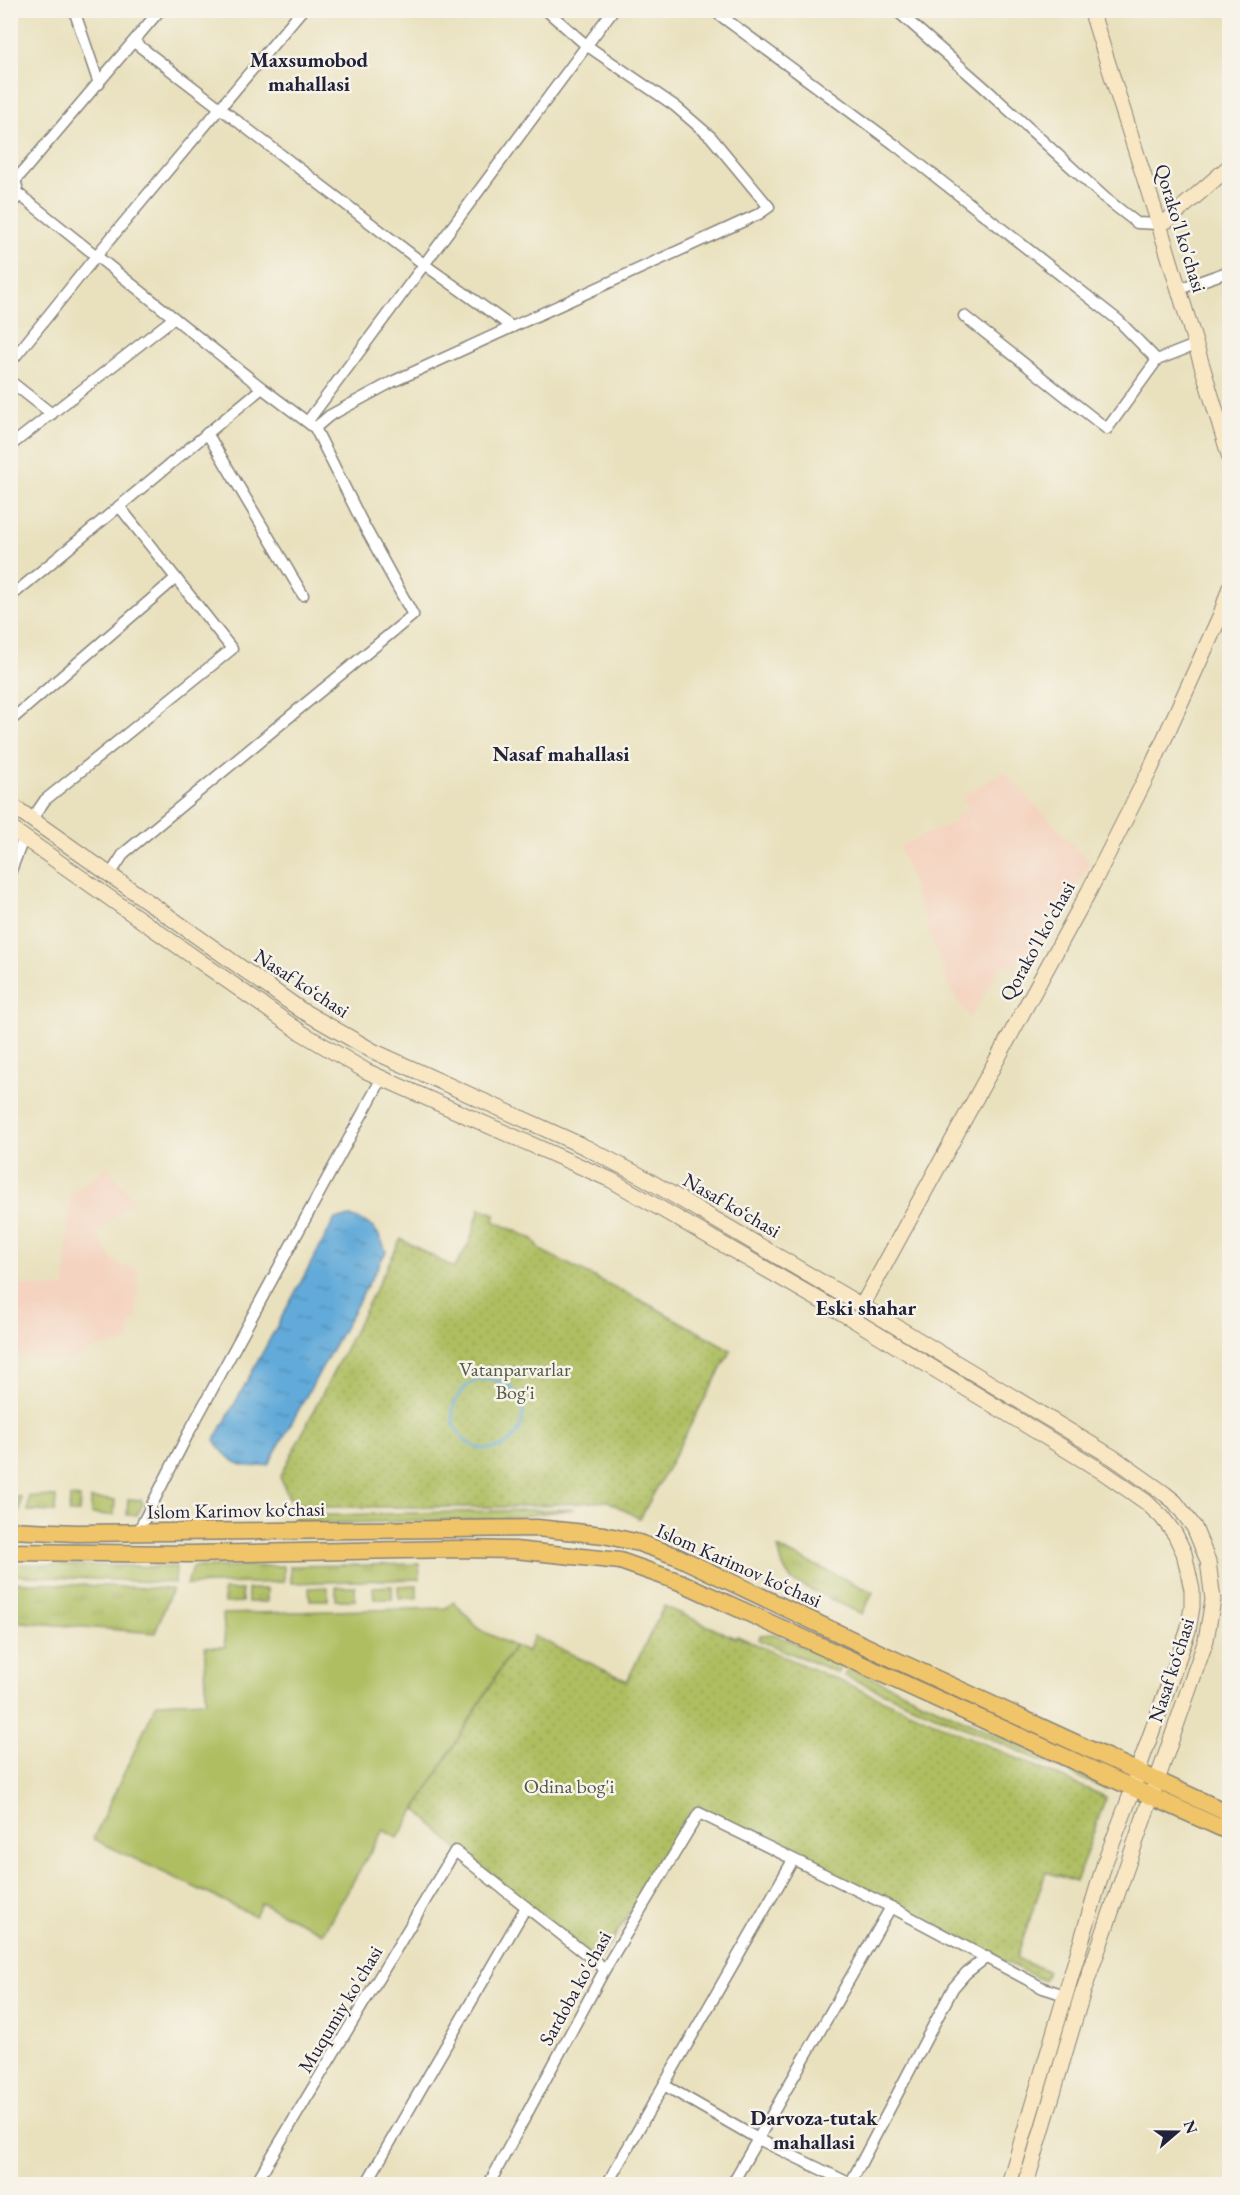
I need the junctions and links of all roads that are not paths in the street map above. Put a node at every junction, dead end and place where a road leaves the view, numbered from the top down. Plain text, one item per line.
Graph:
1 (74, 10) edge
2 (160, 10) edge
3 (302, 10) edge
4 (546, 10) edge
5 (613, 10) edge
6 (713, 10) edge
7 (896, 10) edge
8 (1091, 10) edge
9 (134, 42) junction
10 (586, 45) junction
11 (99, 84) junction
12 (219, 109) junction
13 (1230, 166) edge
14 (10, 167) edge
15 (15, 181) junction
16 (20, 195) junction
17 (10, 206) edge
18 (1159, 224) junction
19 (96, 256) junction
20 (424, 265) junction
21 (1230, 271) edge
22 (1179, 289) junction
23 (964, 316) dead end
24 (174, 318) junction
25 (512, 327) junction
26 (1196, 345) junction
27 (1157, 360) junction
28 (10, 363) edge
29 (10, 381) edge
30 (262, 388) junction
31 (52, 414) junction
32 (312, 425) junction
33 (1226, 430) edge
34 (207, 433) junction
35 (10, 446) edge
36 (1230, 458) edge
37 (119, 506) junction
38 (176, 578) junction
39 (1230, 587) edge
40 (303, 595) dead end
41 (10, 597) edge
42 (1225, 619) edge
43 (10, 721) edge
44 (10, 804) edge
45 (32, 819) junction
46 (10, 828) edge
47 (24, 837) junction
48 (10, 873) edge
49 (110, 875) junction
50 (382, 1078) junction
51 (862, 1306) junction
52 (854, 1320) junction
53 (1052, 1421) junction
54 (1044, 1436) junction
55 (409, 1528) junction
56 (10, 1530) edge
57 (138, 1532) junction
58 (409, 1550) junction
59 (10, 1552) edge
60 (1138, 1770) junction
61 (1156, 1779) junction
62 (1133, 1789) junction
63 (1151, 1797) junction
64 (1230, 1814) edge
65 (1230, 1832) edge
66 (793, 1860) junction
67 (526, 1907) junction
68 (891, 1907) junction
69 (987, 1957) junction
70 (605, 1969) junction
71 (1065, 1995) junction
72 (664, 2085) junction
73 (1023, 2138) junction
74 (758, 2139) junction
75 (1038, 2143) junction
76 (261, 2182) edge
77 (366, 2184) edge
78 (489, 2184) edge
79 (607, 2184) edge
80 (732, 2184) edge
81 (850, 2184) edge
82 (1009, 2184) edge
83 (1026, 2184) edge

1 - 11 street
2 - 9 street
3 - 12 street
4 - 10 street
5 - 10 street
6 - 27 street
7 - 18 street
8 - 18 main road, Qorako'l ko'chasi
9 - 11 street
9 - 12 street
10 - 20 street
10 - 25 street
11 - 15 street
12 - 19 street
12 - 20 street
13 - 18 main road
14 - 15 street
15 - 16 street
16 - 17 street
16 - 19 street
18 - 22 main road, Qorako'l ko'chasi
19 - 24 street
19 - 28 street
20 - 25 street
20 - 32 street
21 - 22 street
22 - 26 main road, Qorako'l ko'chasi
23 - 27 street
24 - 30 street
24 - 31 street
25 - 32 street
26 - 27 street
26 - 33 main road, Qorako'l ko'chasi
29 - 31 street
30 - 32 street
30 - 34 street
31 - 35 street
32 - 49 street
33 - 36 main road, Qorako'l ko'chasi
34 - 37 street
34 - 40 street
37 - 38 street
37 - 41 street
38 - 43 street
38 - 45 street
39 - 42 main road, Qorako'l ko'chasi
42 - 51 main road, Qorako'l ko'chasi
44 - 45 main road, Nasaf ko‘chasi
45 - 49 main road, Nasaf ko‘chasi
46 - 47 main road, Nasaf ko‘chasi
47 - 48 street
47 - 50 main road, Nasaf ko‘chasi
49 - 51 main road, Nasaf ko‘chasi
50 - 52 main road, Nasaf ko‘chasi
50 - 57 street
51 - 52 street
51 - 53 main road, Nasaf ko‘chasi
52 - 54 main road, Nasaf ko‘chasi
53 - 54 main road
53 - 61 main road, Nasaf ko‘chasi
54 - 60 main road, Nasaf ko‘chasi
55 - 57 main road, Islom Karimov ko‘chasi
55 - 58 main road
55 - 60 main road, Islom Karimov ko‘chasi
56 - 57 main road, Islom Karimov ko‘chasi
58 - 59 main road, Islom Karimov ko‘chasi
58 - 62 main road, Islom Karimov ko‘chasi
60 - 61 main road, Islom Karimov ko‘chasi
60 - 62 main road, Nasaf ko‘chasi
61 - 63 main road, Nasaf ko‘chasi
61 - 64 main road, Islom Karimov ko‘chasi
62 - 63 main road, Islom Karimov ko‘chasi
62 - 71 main road, Nasaf ko‘chasi
63 - 65 main road, Islom Karimov ko‘chasi
63 - 75 main road, Nasaf ko‘chasi
66 - 68 street
66 - 70 street, Sardoba ko'chasi
66 - 72 street
67 - 70 street
67 - 76 street, Muqumiy ko'chasi
67 - 77 street
68 - 69 street
68 - 74 street
69 - 71 street
69 - 81 street
70 - 78 street, Sardoba ko'chasi
71 - 73 main road, Nasaf ko‘chasi
72 - 74 street
72 - 79 street
73 - 75 main road
73 - 82 main road, Nasaf ko‘chasi
74 - 80 street
74 - 81 street
75 - 83 main road, Nasaf ko‘chasi

